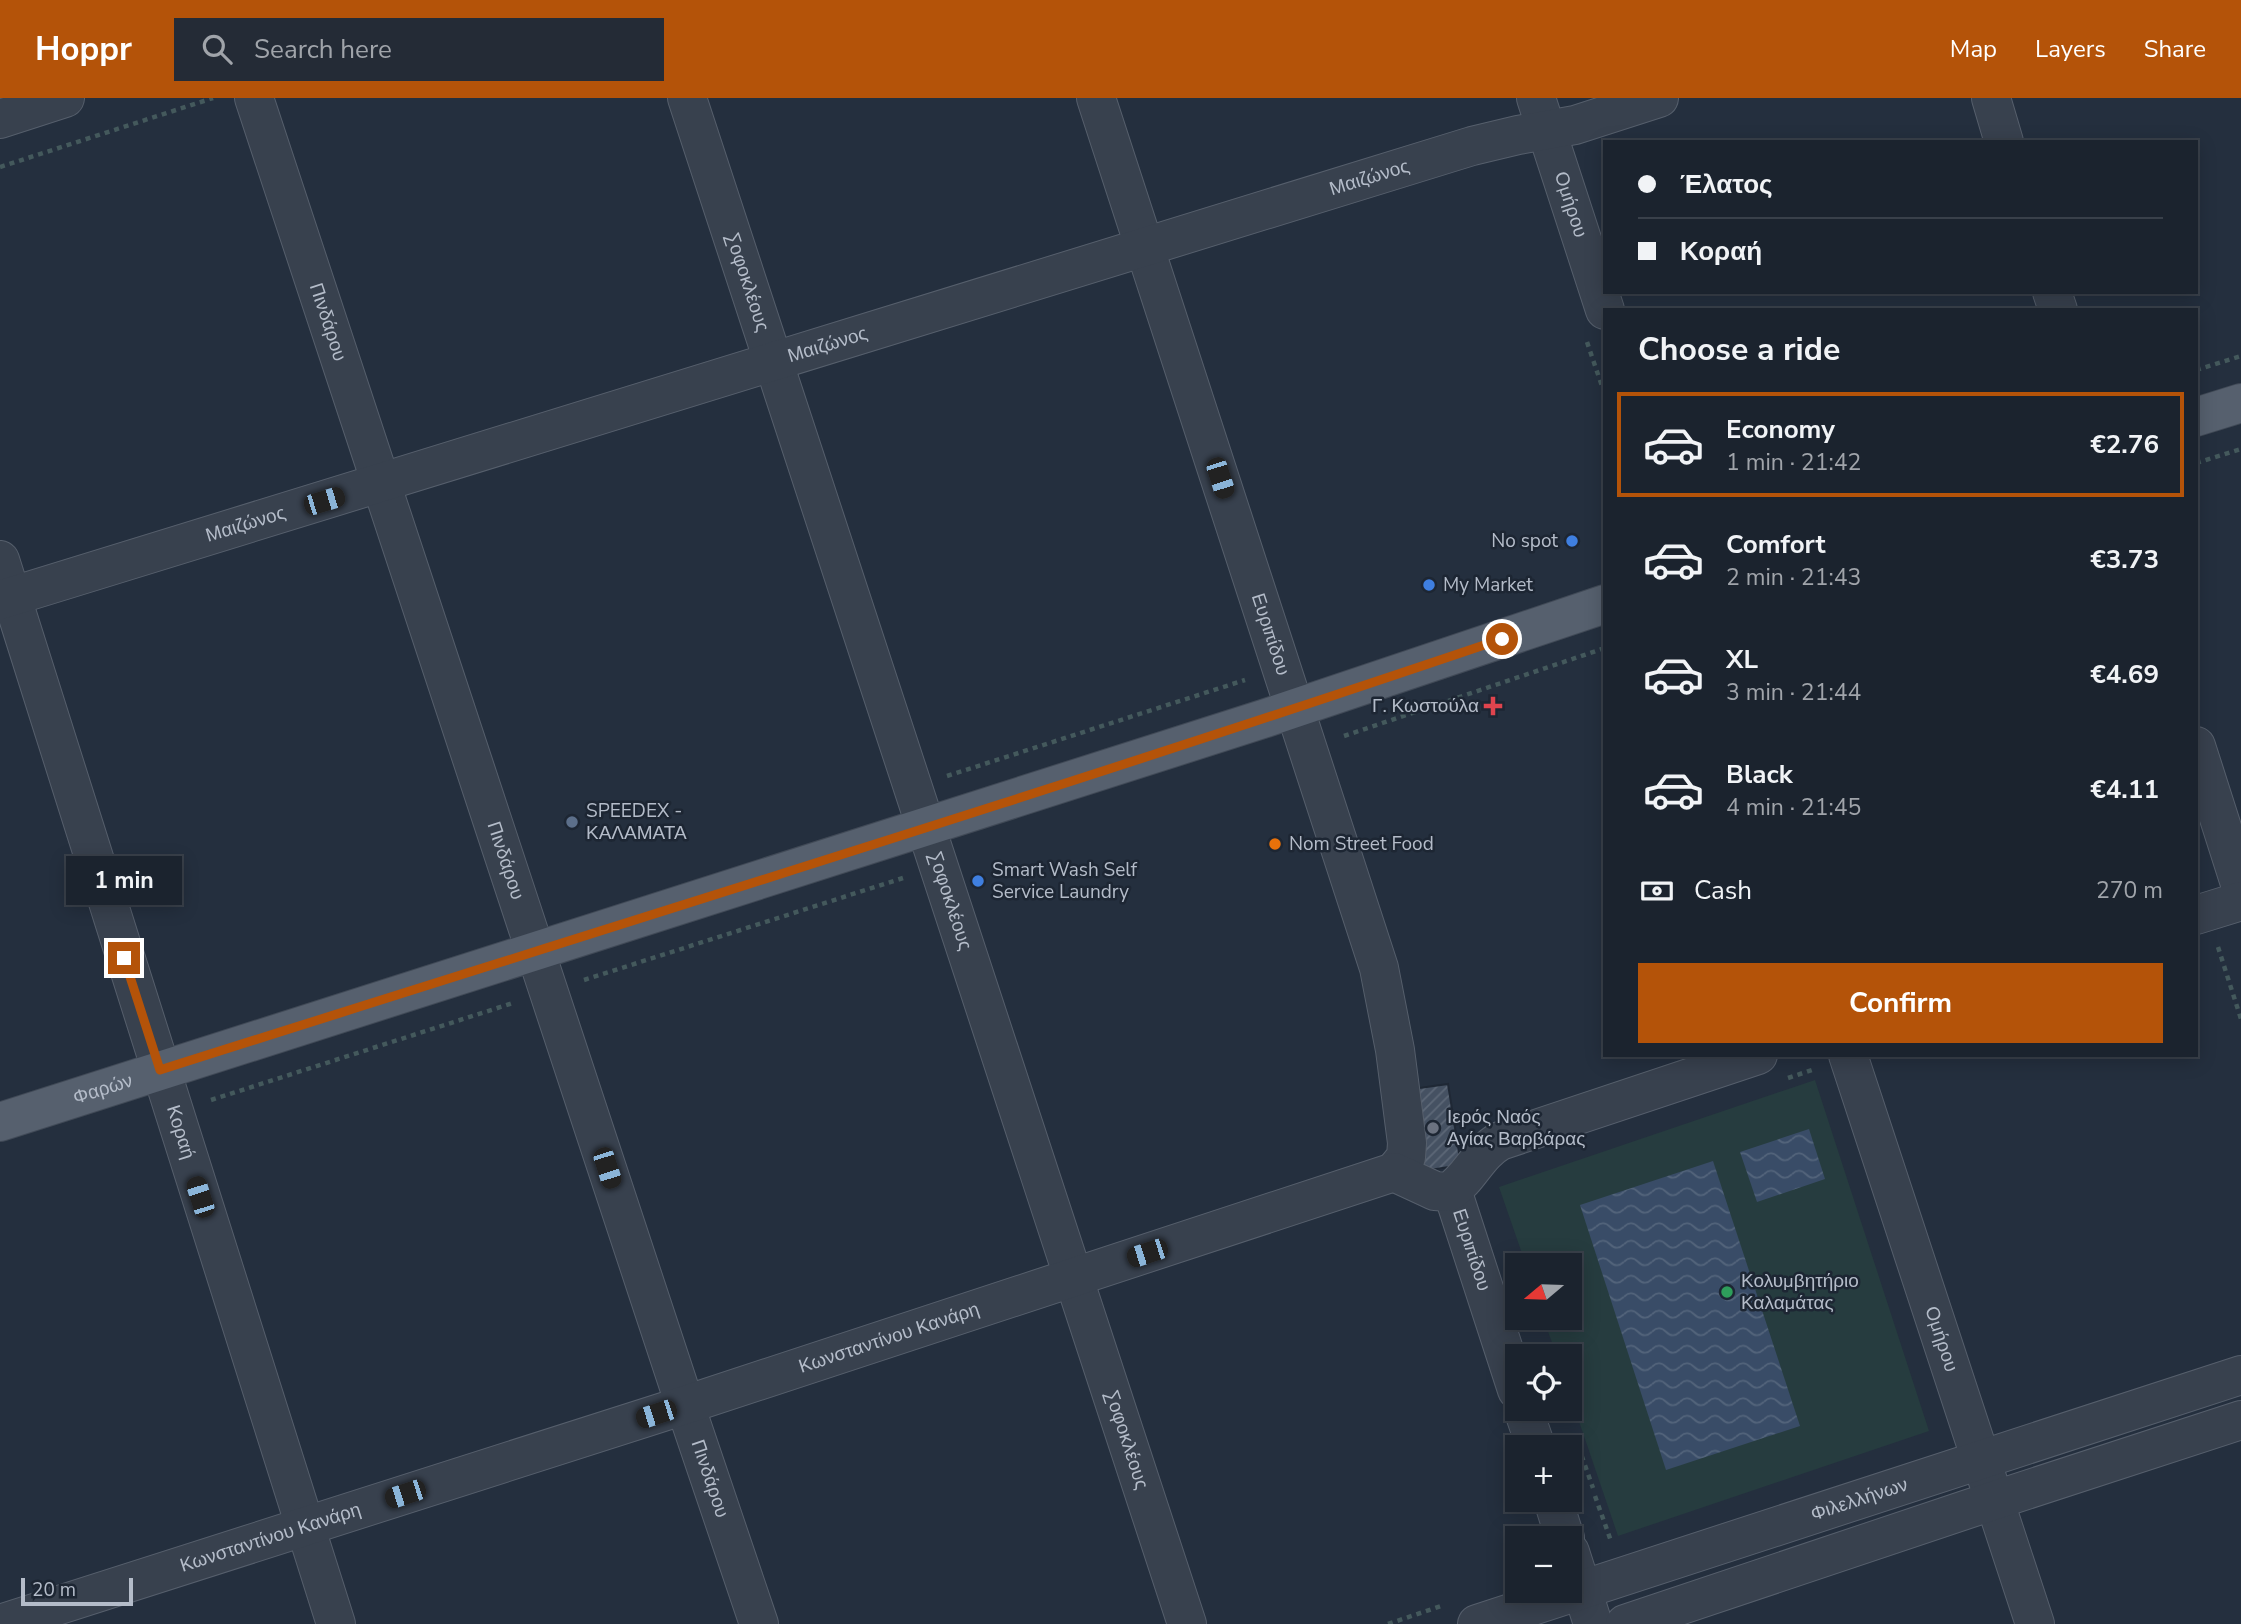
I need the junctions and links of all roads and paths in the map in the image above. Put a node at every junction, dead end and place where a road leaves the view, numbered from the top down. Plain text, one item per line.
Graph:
1 (65, 98) edge
2 (213, 98) edge
3 (254, 98) edge
4 (687, 98) edge
5 (1096, 98) edge
6 (1659, 98) edge
7 (1990, 98) edge
8 (1541, 114) edge
9 (0, 119) edge
10 (2003, 140) edge
11 (0, 167) edge
12 (1146, 247) junction
13 (1604, 308) edge
14 (2241, 356) edge
15 (773, 361) junction
16 (2198, 369) edge
17 (2241, 403) edge
18 (2198, 416) edge
19 (2241, 449) edge
20 (2198, 462) edge
21 (380, 483) junction
22 (0, 560) edge
23 (6, 598) edge
24 (1603, 605) edge
25 (1295, 709) junction
26 (2198, 752) edge
27 (926, 828) junction
28 (2241, 887) edge
29 (2241, 901) edge
30 (2198, 914) edge
31 (535, 950) junction
32 (1752, 1057) edge
33 (1849, 1057) edge
34 (160, 1070) junction
35 (0, 1122) edge
36 (1394, 1172) junction
37 (1452, 1190) junction
38 (1073, 1277) junction
39 (1505, 1353) edge
40 (2241, 1375) edge
41 (685, 1405) junction
42 (2241, 1420) edge
43 (1574, 1434) dead end
44 (1981, 1460) junction
45 (1994, 1500) junction
46 (304, 1526) junction
47 (1623, 1576) junction
48 (1582, 1589) edge
49 (1588, 1607) edge
50 (0, 1624) edge
51 (336, 1624) edge
52 (759, 1624) edge
53 (1187, 1624) edge
54 (1477, 1624) edge
55 (1625, 1624) edge
56 (2035, 1624) edge

1 - 9 street
2 - 11 path
3 - 21 street, Πινδάρου
4 - 15 street, Σοφοκλέους
5 - 12 street, Ευριπίδου
6 - 8 street, Μαιζώνος
7 - 10 street
8 - 12 street, Μαιζώνος
8 - 13 street, Ομήρου
12 - 15 street, Μαιζώνος
12 - 25 street, Ευριπίδου
14 - 16 path
15 - 21 street, Μαιζώνος
15 - 27 street, Σοφοκλέους
17 - 18 main road
19 - 20 path
21 - 23 street, Μαιζώνος
21 - 31 street, Πινδάρου
22 - 23 street, Κοραή
23 - 34 street, Κοραή
24 - 25 main road, Φαρών
25 - 27 main road, Φαρών
25 - 36 street, Ευριπίδου
26 - 28 street
27 - 31 main road, Φαρών
27 - 38 street, Σοφοκλέους
29 - 30 street
31 - 34 main road, Φαρών
31 - 41 street, Πινδάρου
32 - 37 street
33 - 44 street, Ομήρου
34 - 35 main road, Φαρών
34 - 46 street, Κοραή
36 - 37 street
36 - 38 street, Κωνσταντίνου Κανάρη
37 - 39 street, Ευριπίδου
38 - 41 street, Κωνσταντίνου Κανάρη
38 - 53 street, Σοφοκλέους
40 - 44 street, Φιλελλήνων
41 - 46 street, Κωνσταντίνου Κανάρη
41 - 52 street, Πινδάρου
42 - 45 street
43 - 47 path
44 - 45 street, Ομήρου
44 - 47 street, Φιλελλήνων
45 - 55 street
45 - 56 street, Ομήρου
46 - 50 street, Κωνσταντίνου Κανάρη
46 - 51 street, Κοραή
47 - 49 street, Φιλελλήνων
48 - 49 street
49 - 54 street, Φιλελλήνων

